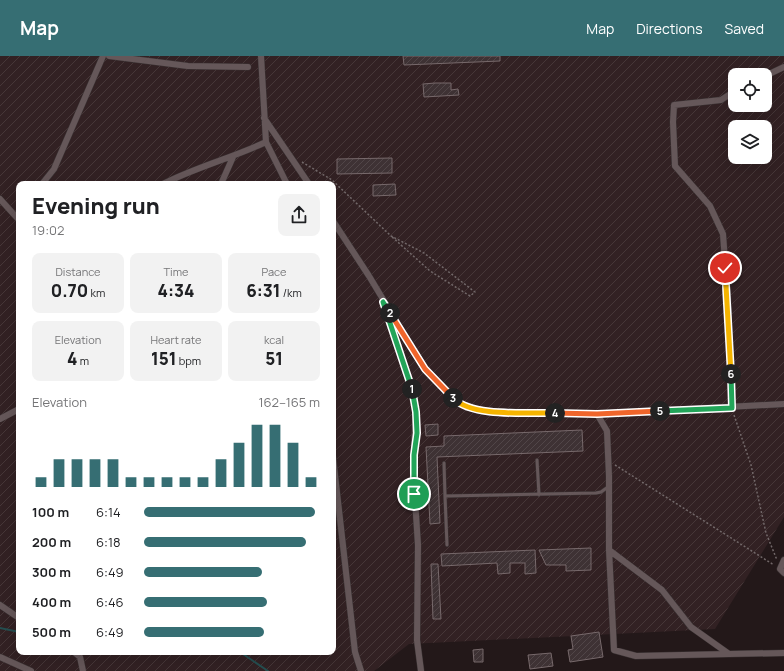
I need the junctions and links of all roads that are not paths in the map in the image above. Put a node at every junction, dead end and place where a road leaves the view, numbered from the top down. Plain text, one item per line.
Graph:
1 (103, 56) edge
2 (109, 56) edge
3 (261, 56) edge
4 (784, 66) edge
5 (248, 67) dead end
6 (772, 72) edge
7 (728, 96) edge
8 (263, 117) junction
9 (266, 142) junction
10 (233, 157) junction
11 (44, 181) edge
12 (169, 181) edge
13 (222, 181) edge
14 (286, 181) edge
15 (307, 181) edge
16 (0, 199) edge
17 (16, 215) edge
18 (336, 225) edge
19 (383, 302) junction
20 (784, 404) edge
21 (732, 408) junction
22 (16, 411) edge
23 (597, 414) junction
24 (0, 419) edge
25 (537, 460) dead end
26 (444, 463) dead end
27 (336, 484) edge
28 (609, 486) junction
29 (539, 495) junction
30 (445, 496) junction
31 (447, 545) dead end
32 (609, 550) junction
33 (784, 560) edge
34 (782, 571) edge
35 (0, 606) edge
36 (16, 616) edge
37 (784, 653) edge
38 (729, 654) junction
39 (78, 655) edge
40 (0, 658) edge
41 (31, 671) edge
42 (83, 671) edge
43 (361, 671) edge
44 (421, 671) edge

1 - 11 street
2 - 5 street
3 - 8 street
4 - 6 street
7 - 21 street
8 - 9 street
8 - 15 street
9 - 10 street
9 - 14 street
10 - 12 street
10 - 13 street
16 - 17 street
18 - 19 street
19 - 23 street
19 - 44 street
20 - 21 street
21 - 23 street
22 - 24 street
23 - 28 street
25 - 29 lane
26 - 30 lane
27 - 43 street
28 - 29 lane
28 - 32 street
29 - 30 lane
30 - 31 lane
32 - 38 street
32 - 38 street
33 - 34 street
35 - 36 street
37 - 38 street
39 - 42 street
40 - 41 street

